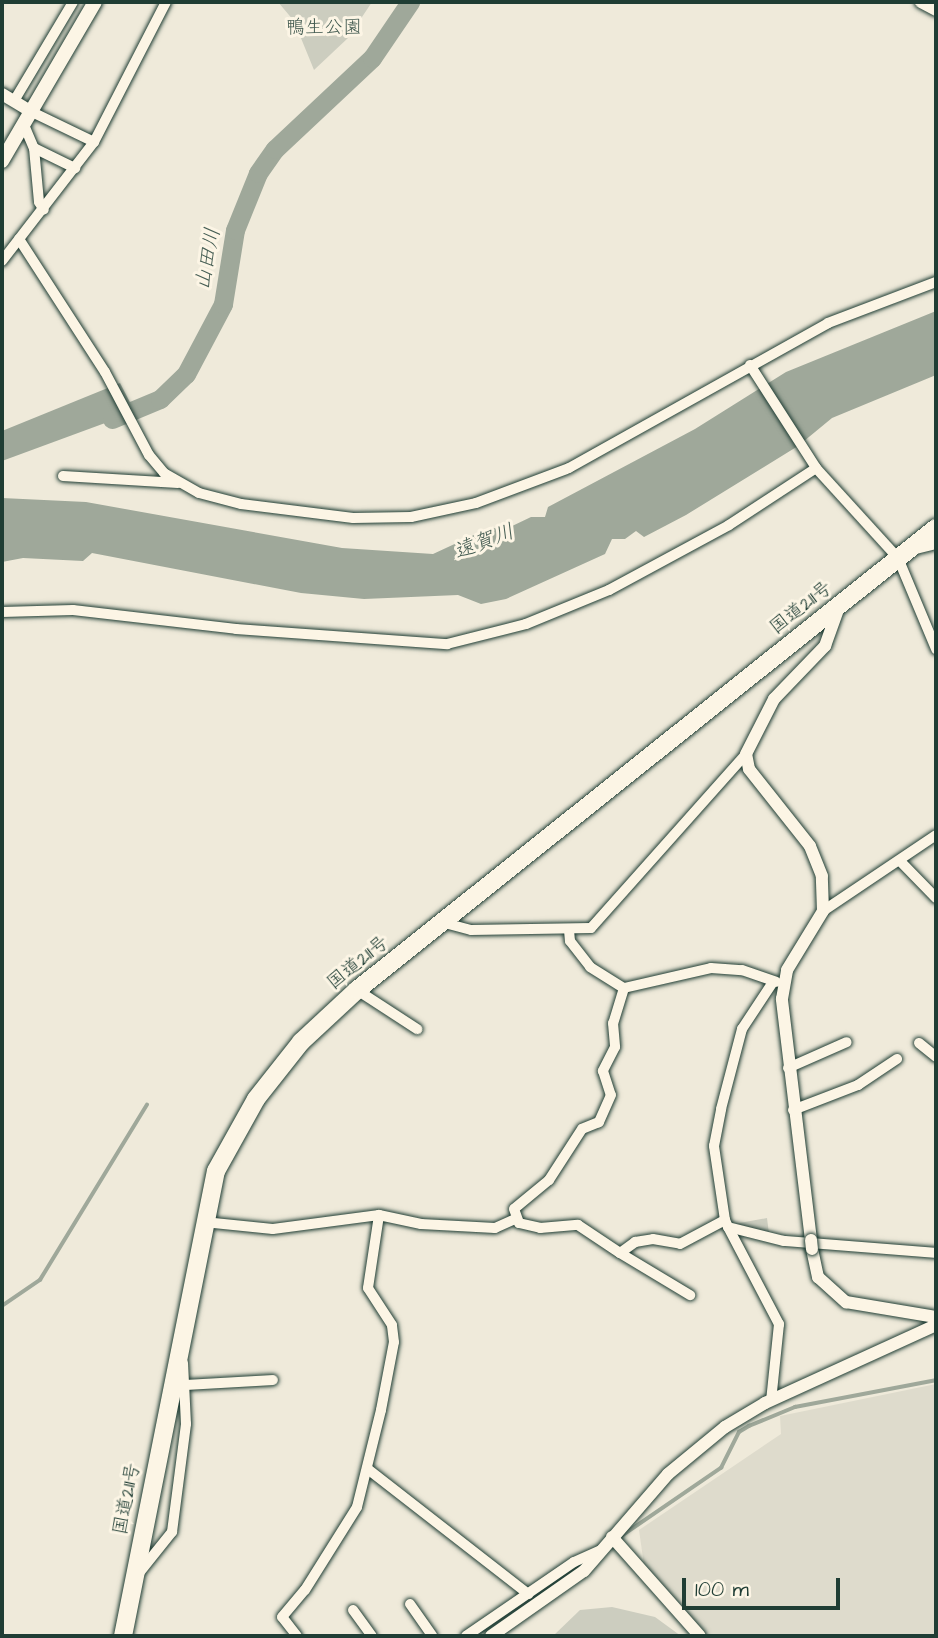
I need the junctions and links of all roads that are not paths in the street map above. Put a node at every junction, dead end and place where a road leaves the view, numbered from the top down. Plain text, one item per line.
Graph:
1 (73, 2) edge
2 (95, 2) edge
3 (166, 2) edge
4 (921, 2) edge
5 (936, 10) edge
6 (2, 94) edge
7 (14, 101) junction
8 (32, 111) junction
9 (24, 125) junction
10 (94, 142) junction
11 (34, 148) junction
12 (2, 161) edge
13 (75, 168) junction
14 (44, 210) junction
15 (19, 239) junction
16 (2, 261) edge
17 (936, 282) edge
18 (752, 367) junction
19 (814, 466) junction
20 (62, 476) dead end
21 (178, 484) junction
22 (936, 528) edge
23 (936, 544) edge
24 (902, 555) junction
25 (841, 604) junction
26 (2, 612) edge
27 (936, 649) edge
28 (746, 754) junction
29 (936, 835) edge
30 (900, 861) junction
31 (936, 898) edge
32 (823, 911) junction
33 (441, 922) junction
34 (569, 930) junction
35 (779, 983) junction
36 (624, 988) junction
37 (357, 990) junction
38 (417, 1029) dead end
39 (847, 1042) dead end
40 (919, 1043) dead end
41 (936, 1057) edge
42 (897, 1059) dead end
43 (788, 1068) junction
44 (793, 1110) junction
45 (379, 1215) junction
46 (515, 1219) junction
47 (204, 1222) junction
48 (726, 1223) junction
49 (936, 1253) edge
50 (620, 1254) junction
51 (690, 1295) dead end
52 (936, 1317) edge
53 (936, 1325) edge
54 (178, 1351) junction
55 (273, 1380) dead end
56 (186, 1385) junction
57 (771, 1401) junction
58 (369, 1470) junction
59 (612, 1537) junction
60 (604, 1549) junction
61 (132, 1581) junction
62 (528, 1594) junction
63 (410, 1604) dead end
64 (353, 1610) dead end
65 (123, 1636) edge
66 (297, 1636) edge
67 (372, 1636) edge
68 (432, 1636) edge
69 (466, 1636) edge
70 (491, 1636) edge
71 (700, 1636) edge

1 - 7 street
2 - 8 main road
3 - 10 street
4 - 5 street
6 - 7 street
7 - 8 street
8 - 9 main road
8 - 10 street
9 - 11 street
9 - 12 main road
10 - 13 street
11 - 13 street
11 - 14 street
13 - 14 street
14 - 15 street
15 - 16 street
15 - 21 street
17 - 18 street
18 - 19 street
18 - 21 street
19 - 24 street
19 - 26 street
20 - 21 street
22 - 24 highway, 国道211号
23 - 24 street
24 - 25 highway, 国道211号
24 - 27 street
25 - 28 street
25 - 33 highway, 国道211号
28 - 32 street
28 - 34 street
29 - 30 street
30 - 31 street
30 - 32 street
32 - 35 street
33 - 34 street
33 - 37 highway, 国道211号
34 - 36 street
35 - 36 street
35 - 43 street
35 - 48 street
36 - 46 street
37 - 38 street
37 - 47 highway, 国道211号
39 - 43 street
40 - 41 street
42 - 44 street
43 - 44 street
44 - 52 street
45 - 46 street
45 - 47 street
45 - 58 street
46 - 50 street
47 - 54 highway, 国道211号
48 - 49 street
48 - 50 street
48 - 57 street
50 - 51 street
53 - 57 street
54 - 56 street
54 - 61 highway, 国道211号
55 - 56 street
56 - 61 street
57 - 59 street
58 - 62 street
58 - 66 street
59 - 60 street
59 - 71 street
60 - 62 street
60 - 70 street
61 - 65 highway, 国道211号
62 - 69 street
63 - 68 street
64 - 67 street

